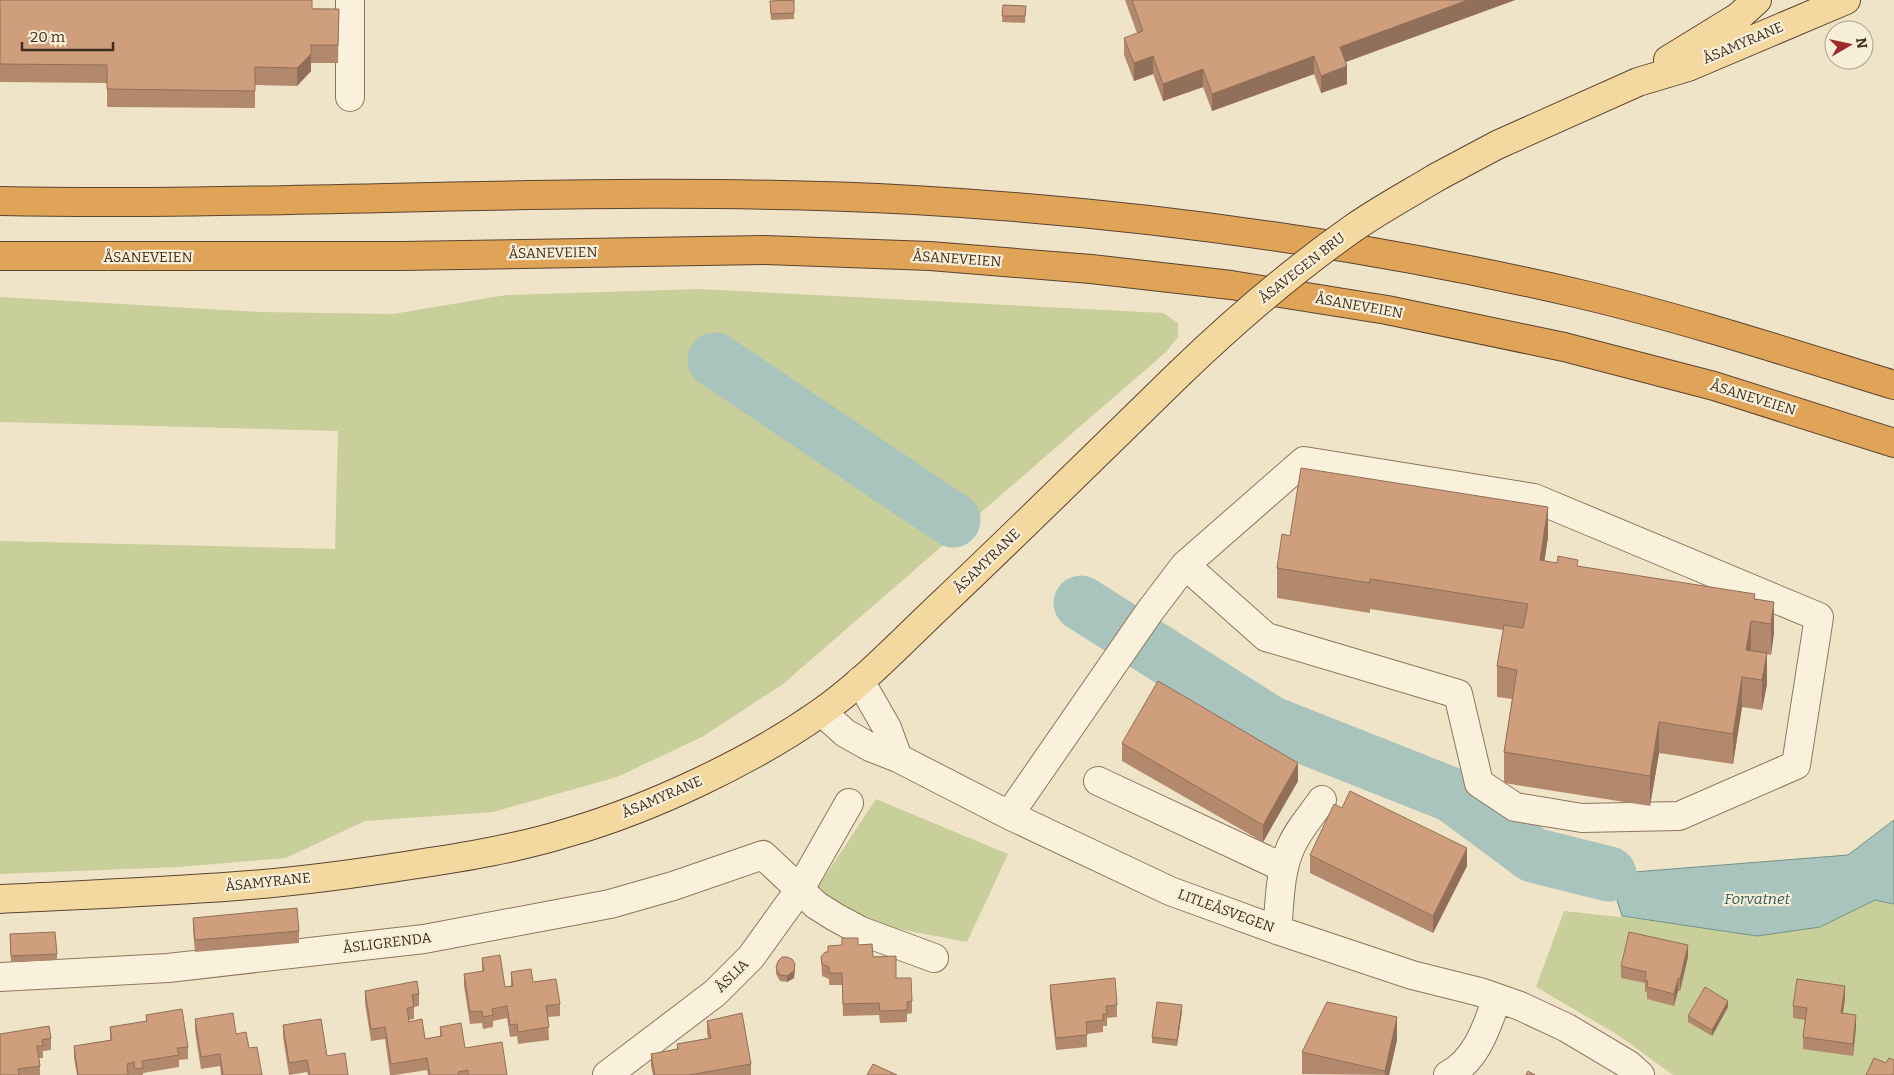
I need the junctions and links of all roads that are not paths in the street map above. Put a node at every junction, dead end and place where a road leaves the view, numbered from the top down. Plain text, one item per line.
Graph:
1 (350, 0) edge
2 (1757, 0) edge
3 (1846, 0) edge
4 (1638, 82) junction
5 (350, 97) dead end
6 (1437, 176) joint
7 (0, 201) edge
8 (0, 256) edge
9 (1179, 374) joint
10 (1894, 385) edge
11 (1894, 443) edge
12 (1185, 565) junction
13 (860, 681) junction
14 (822, 712) junction
15 (898, 758) junction
16 (1098, 781) dead end
17 (1322, 800) dead end
18 (849, 803) dead end
19 (1009, 815) junction
20 (1284, 868) junction
21 (800, 888) junction
22 (0, 899) edge
23 (1277, 930) junction
24 (934, 958) dead end
25 (0, 976) edge
26 (1497, 998) junction
27 (607, 1075) edge
28 (1448, 1075) edge
29 (1640, 1075) edge

1 - 5 street
2 - 4 main road, ÅSAMYRANE
3 - 4 main road, ÅSAMYRANE
4 - 6 main road, ÅSAMYRANE
6 - 9 main road, ÅSAVEGEN BRU, bridge
7 - 10 highway
8 - 11 highway, ÅSANEVEIEN
9 - 13 main road, ÅSAMYRANE
12 - 12 street
12 - 19 street
13 - 14 main road, ÅSAMYRANE
13 - 15 street
14 - 15 street, LITLEÅSVEGEN
14 - 22 main road, ÅSAMYRANE
15 - 19 street, LITLEÅSVEGEN
16 - 20 street
17 - 20 street
18 - 21 street, ÅSLIA
19 - 23 street, LITLEÅSVEGEN
20 - 23 street
21 - 24 street
21 - 25 street, ÅSLIGRENDA
21 - 27 street, ÅSLIA
23 - 26 street, LITLEÅSVEGEN
26 - 28 street
26 - 29 street, LITLEÅSVEGEN

